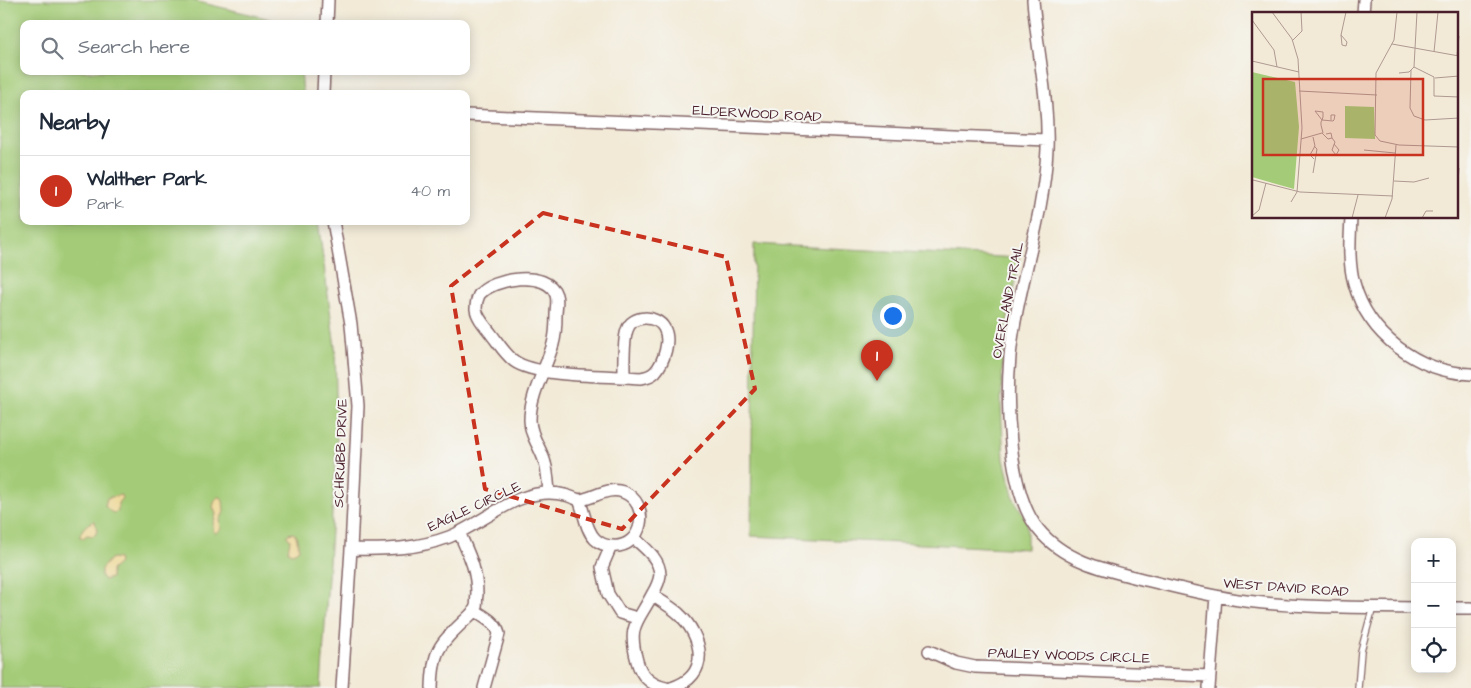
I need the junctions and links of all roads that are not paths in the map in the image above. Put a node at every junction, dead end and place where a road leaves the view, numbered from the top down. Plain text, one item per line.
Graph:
1 (328, 0) edge
2 (1033, 0) edge
3 (327, 20) edge
4 (324, 75) edge
5 (323, 90) edge
6 (470, 115) edge
7 (1047, 140) junction
8 (1351, 219) edge
9 (334, 225) edge
10 (544, 371) junction
11 (1471, 374) edge
12 (624, 376) junction
13 (549, 493) junction
14 (579, 500) junction
15 (458, 532) junction
16 (634, 538) junction
17 (611, 546) junction
18 (351, 548) junction
19 (652, 595) junction
20 (1216, 596) junction
21 (1373, 607) junction
22 (1411, 608) edge
23 (1456, 608) edge
24 (1471, 608) edge
25 (474, 610) junction
26 (637, 618) junction
27 (929, 651) dead end
28 (1210, 676) junction
29 (342, 688) edge
30 (432, 688) edge
31 (484, 688) edge
32 (666, 688) edge
33 (671, 688) edge
34 (1209, 688) edge
35 (1358, 688) edge

1 - 3 street
2 - 7 street, OVERLAND TRAIL
4 - 5 street
6 - 7 street, ELDERWOOD ROAD
7 - 20 street, OVERLAND TRAIL
8 - 11 street
9 - 18 street, SCHRUBB DRIVE
10 - 10 street
10 - 12 street
10 - 13 street
12 - 12 street
13 - 14 street, EAGLE CIRCLE
13 - 15 street, EAGLE CIRCLE
14 - 16 street
14 - 17 street
15 - 18 street, EAGLE CIRCLE
15 - 25 street
16 - 17 street
16 - 19 street
17 - 26 street
18 - 29 street, SCHRUBB DRIVE
19 - 26 street
19 - 33 street
20 - 21 street, WEST DAVID ROAD
20 - 28 street, WEST DAVID ROAD
21 - 22 street, WEST DAVID ROAD
21 - 35 lane
23 - 24 street
25 - 30 street
25 - 31 street
26 - 32 street
27 - 28 street, PAULEY WOODS CIRCLE
28 - 34 street, WEST DAVID ROAD

